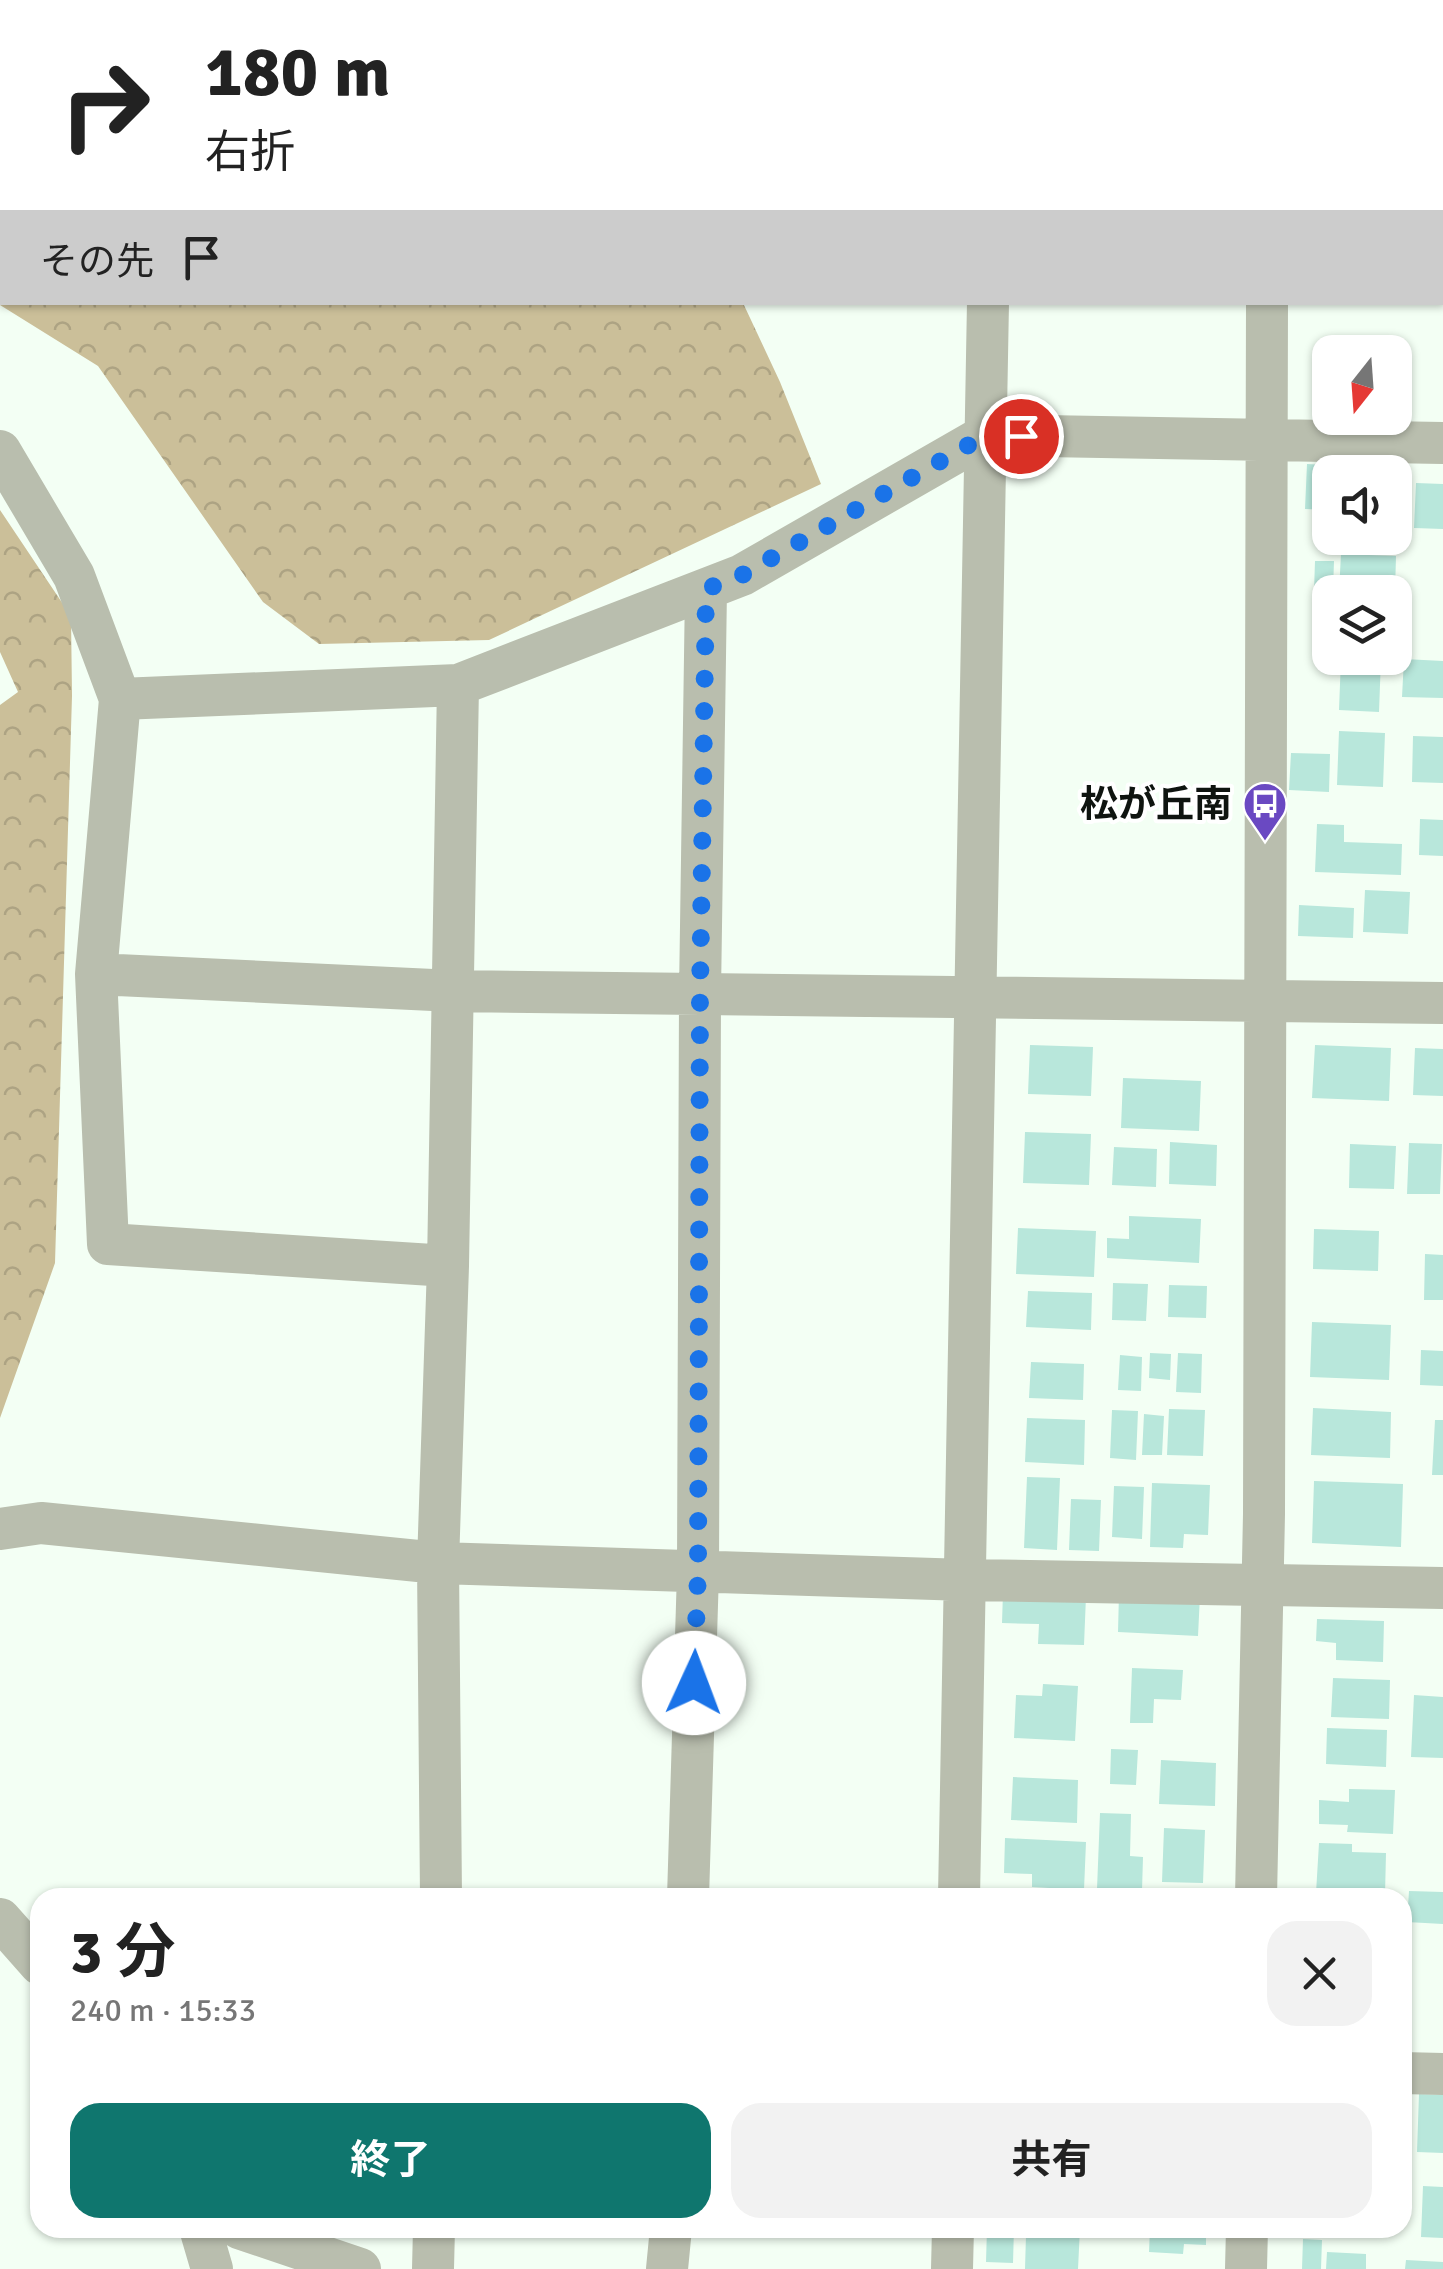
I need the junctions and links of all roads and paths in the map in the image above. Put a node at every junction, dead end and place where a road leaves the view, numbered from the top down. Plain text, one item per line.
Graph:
1 (988, 305) edge
2 (1267, 305) edge
3 (986, 435) junction
4 (1266, 440) junction
5 (1443, 443) edge
6 (0, 451) edge
7 (706, 589) junction
8 (458, 685) junction
9 (120, 699) junction
10 (96, 974) junction
11 (454, 991) junction
12 (700, 994) junction
13 (976, 998) junction
14 (1265, 1002) junction
15 (1443, 1003) edge
16 (448, 1266) junction
17 (0, 1529) edge
18 (438, 1563) junction
19 (698, 1572) junction
20 (966, 1580) junction
21 (1262, 1586) junction
22 (1443, 1588) edge
23 (440, 1888) edge
24 (688, 1888) edge
25 (958, 1888) edge
26 (1256, 1888) edge
27 (0, 1919) edge
28 (30, 1953) edge
29 (1412, 2074) edge
30 (1443, 2074) edge
31 (203, 2238) edge
32 (269, 2238) edge
33 (434, 2238) edge
34 (670, 2238) edge
35 (953, 2238) edge
36 (1248, 2238) edge
37 (212, 2269) edge
38 (360, 2269) edge
39 (432, 2269) edge
40 (667, 2269) edge
41 (952, 2269) edge
42 (1246, 2269) edge

1 - 3 street
2 - 4 street
3 - 4 street
3 - 7 street
3 - 13 street
4 - 5 street
4 - 14 street
6 - 9 street
7 - 8 street
7 - 12 street
8 - 9 street
8 - 11 street
9 - 10 street
10 - 11 street
10 - 16 street
11 - 12 street
11 - 16 street
12 - 13 street
12 - 19 street
13 - 14 street
13 - 20 street
14 - 15 street
14 - 21 street
16 - 18 street
17 - 18 street
18 - 19 street
18 - 23 street
19 - 20 street
19 - 24 street
20 - 21 street
20 - 25 street
21 - 22 street
21 - 26 street
27 - 28 street
29 - 30 street
31 - 37 street
32 - 38 street
33 - 39 street
34 - 40 street
35 - 41 street
36 - 42 street

